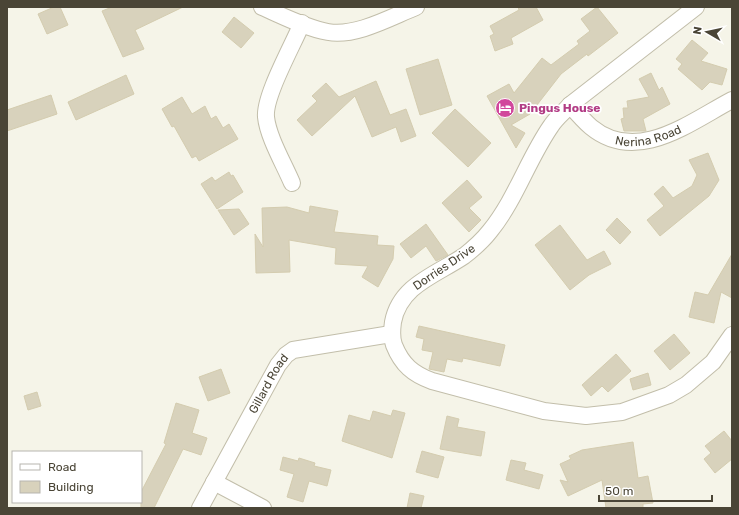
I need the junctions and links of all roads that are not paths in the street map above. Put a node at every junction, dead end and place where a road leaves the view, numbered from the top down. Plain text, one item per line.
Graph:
1 (262, 7) edge
2 (416, 7) edge
3 (696, 7) edge
4 (302, 24) junction
5 (732, 100) edge
6 (570, 105) junction
7 (292, 183) dead end
8 (391, 334) junction
9 (732, 335) edge
10 (214, 482) junction
11 (200, 508) edge
12 (263, 508) edge

1 - 4 street
2 - 4 street
3 - 6 street, Dorries Drive
4 - 7 street
5 - 6 street, Nerina Road
6 - 8 street, Dorries Drive
8 - 9 street
8 - 10 street, Gillard Road
10 - 11 street, Gillard Road
10 - 12 street

